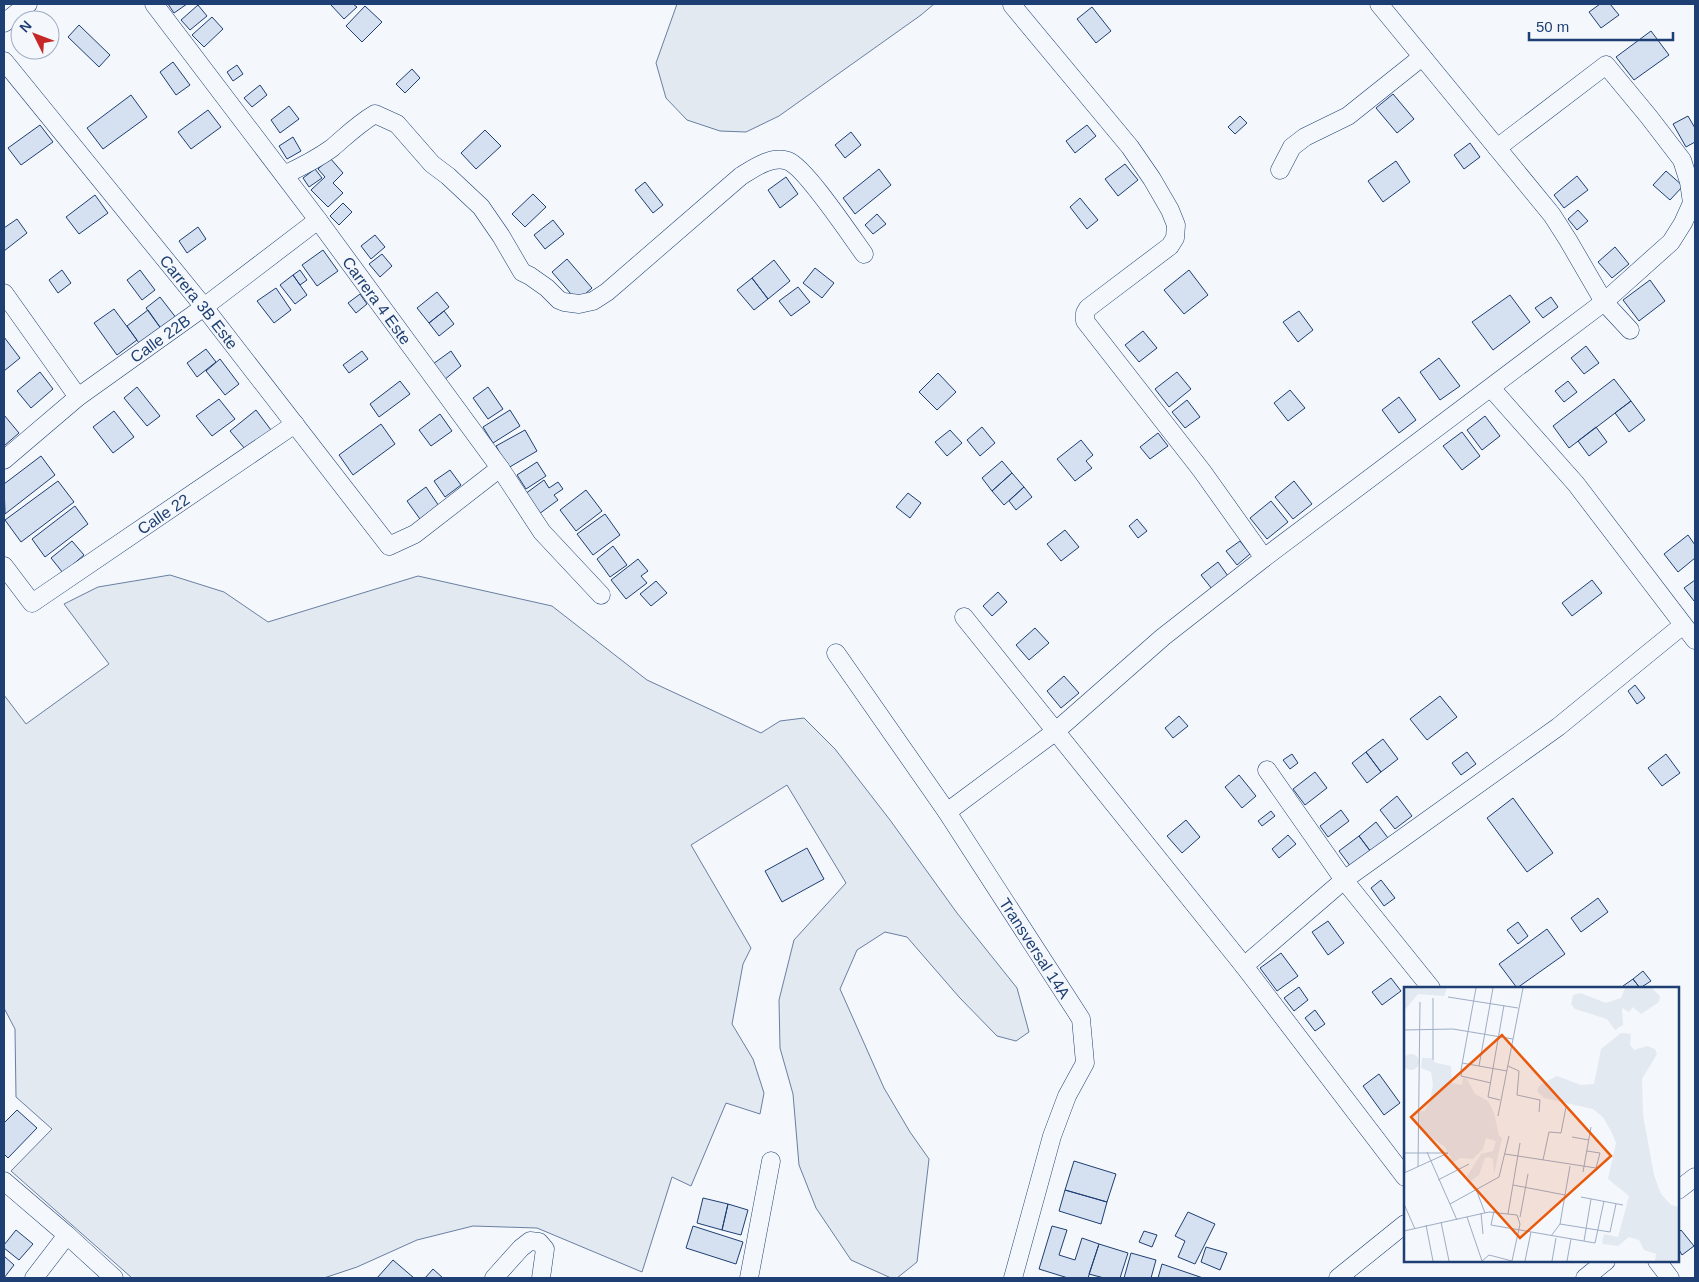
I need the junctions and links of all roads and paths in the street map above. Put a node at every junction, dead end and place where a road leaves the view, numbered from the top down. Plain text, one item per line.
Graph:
1 (28, 4) edge
2 (154, 4) edge
3 (1379, 4) edge
4 (1012, 5) dead end
5 (4, 23) edge
6 (1422, 57) junction
7 (4, 61) edge
8 (1497, 148) junction
9 (1280, 170) dead end
10 (284, 175) junction
11 (318, 220) junction
12 (864, 254) dead end
13 (4, 293) edge
14 (1604, 302) junction
15 (204, 307) junction
16 (1630, 330) dead end
17 (1491, 388) junction
18 (78, 396) junction
19 (295, 424) junction
20 (4, 460) edge
21 (500, 468) junction
22 (1264, 558) junction
23 (4, 566) edge
24 (601, 594) dead end
25 (964, 617) dead end
26 (1683, 625) junction
27 (1695, 640) edge
28 (836, 652) dead end
29 (1056, 731) junction
30 (1267, 770) dead end
31 (947, 812) junction
32 (1344, 880) junction
33 (1244, 966) junction
34 (1430, 987) edge
35 (771, 1161) dead end
36 (1404, 1176) edge
37 (1695, 1178) edge
38 (4, 1181) edge
39 (1679, 1189) edge
40 (1404, 1225) edge
41 (67, 1235) junction
42 (1605, 1262) edge
43 (1658, 1262) edge
44 (542, 1277) edge
45 (34, 1278) edge
46 (114, 1278) edge
47 (494, 1278) edge
48 (749, 1278) edge
49 (1014, 1278) edge
50 (1338, 1278) edge
51 (1585, 1278) edge
52 (1670, 1278) edge

1 - 5 street
2 - 10 street, Carrera 4 Este
3 - 6 street
4 - 22 street
6 - 8 street
6 - 9 street
7 - 15 street, Carrera 3B Este
8 - 14 street
8 - 14 street
10 - 11 street, Carrera 4 Este
10 - 12 street
11 - 15 street, Calle 22B
11 - 21 street, Carrera 4 Este
13 - 18 street
14 - 16 street
14 - 17 street
15 - 18 street, Calle 22B
15 - 19 street, Carrera 3B Este
17 - 22 street
17 - 26 street
18 - 20 street, Calle 22B
19 - 21 street, Carrera 3B Este
19 - 23 street, Calle 22
21 - 24 street, Carrera 4 Este
22 - 29 street
25 - 29 street
26 - 27 street
26 - 32 street
28 - 31 street, Transversal 14A
29 - 31 street
29 - 33 street
30 - 32 street
31 - 49 street, Transversal 14A
32 - 33 street
32 - 34 street
33 - 36 street
35 - 48 street
37 - 39 street
38 - 41 street
40 - 50 street
41 - 45 street
41 - 46 street
42 - 51 street
43 - 52 street
44 - 47 street

